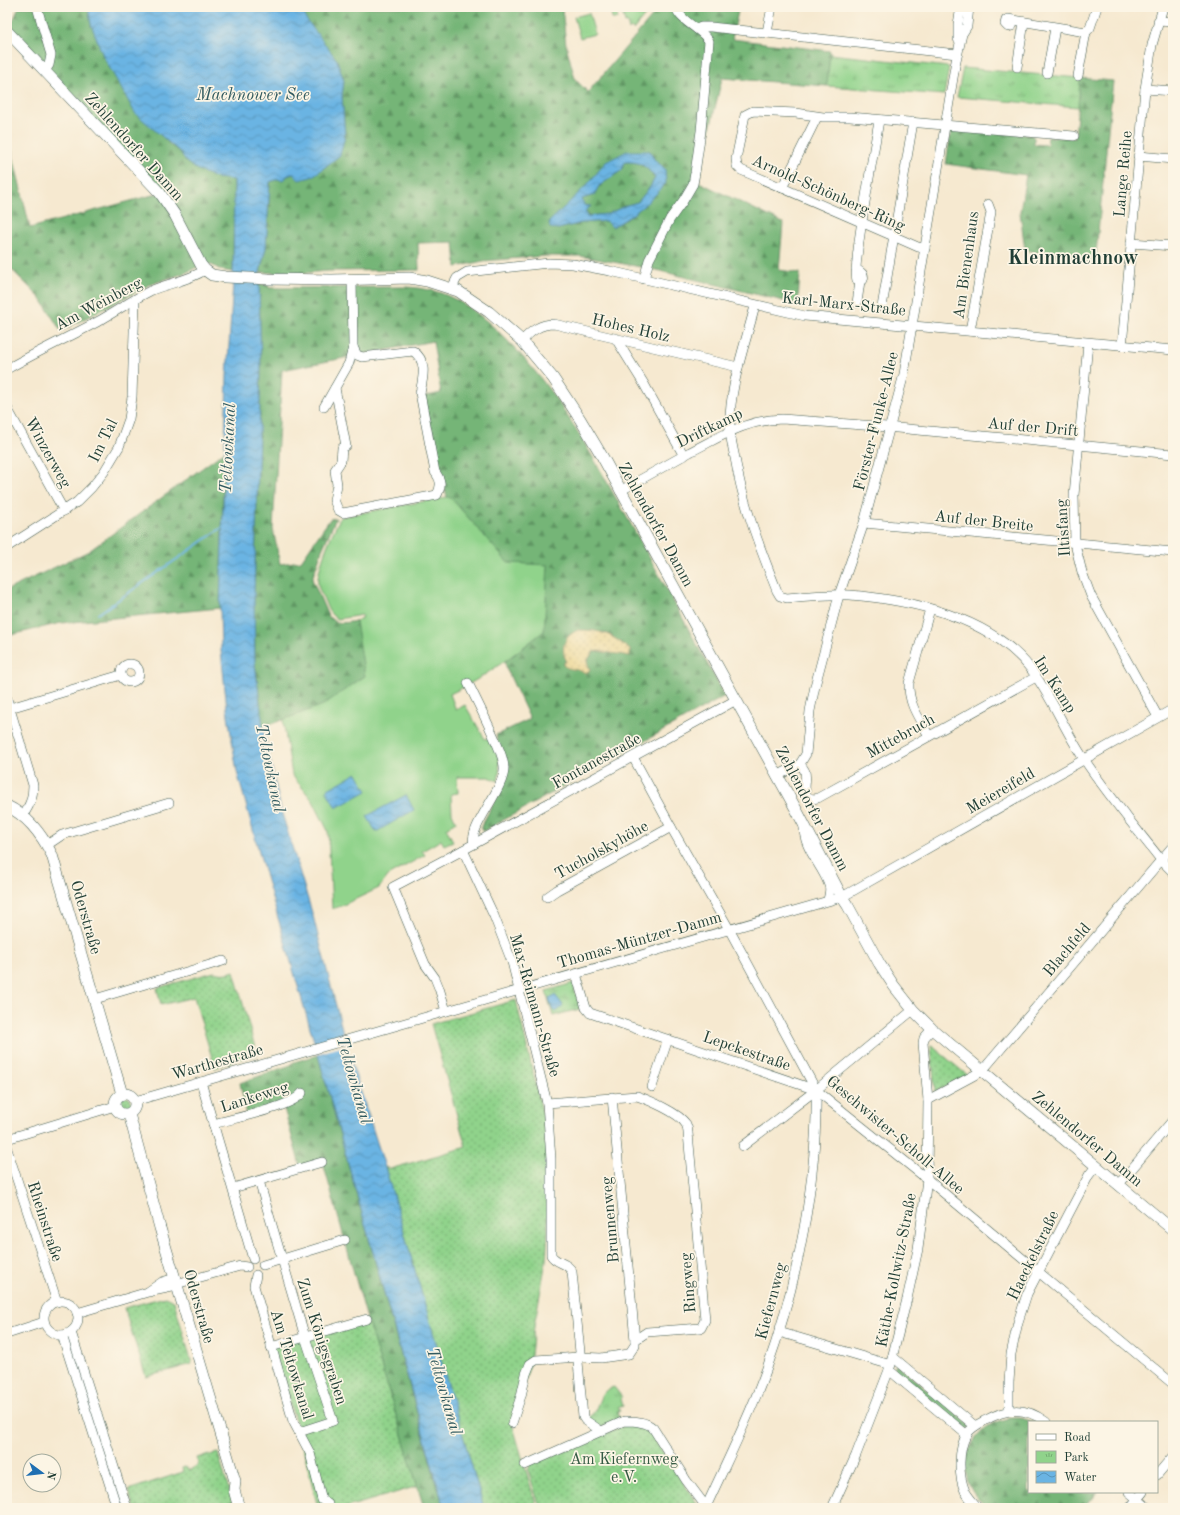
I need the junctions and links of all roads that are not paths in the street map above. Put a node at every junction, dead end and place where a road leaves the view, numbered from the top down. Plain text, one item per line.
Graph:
1 (37, 7) edge
2 (676, 7) edge
3 (772, 7) edge
4 (961, 7) edge
5 (969, 7) edge
6 (1096, 7) edge
7 (1163, 7) edge
8 (1014, 21) dead end
9 (1158, 21) junction
10 (1024, 22) junction
11 (1173, 22) edge
12 (1056, 28) junction
13 (697, 29) junction
14 (7, 31) edge
15 (766, 32) junction
16 (1086, 32) junction
17 (957, 53) junction
18 (1017, 66) dead end
19 (45, 70) junction
20 (1047, 73) dead end
21 (1078, 76) dead end
22 (1145, 88) junction
23 (1173, 91) edge
24 (817, 117) junction
25 (879, 120) junction
26 (913, 122) junction
27 (945, 126) junction
28 (1074, 136) dead end
29 (1138, 156) junction
30 (1173, 159) edge
31 (782, 188) junction
32 (988, 204) dead end
33 (862, 223) junction
34 (893, 236) junction
35 (1131, 243) junction
36 (1173, 246) edge
37 (925, 248) junction
38 (204, 270) junction
39 (644, 279) junction
40 (352, 280) junction
41 (452, 288) junction
42 (135, 300) junction
43 (857, 304) dead end
44 (755, 306) junction
45 (882, 307) dead end
46 (913, 325) junction
47 (970, 331) junction
48 (616, 339) junction
49 (522, 341) junction
50 (1088, 343) junction
51 (1122, 346) junction
52 (353, 347) junction
53 (1173, 350) edge
54 (738, 367) junction
55 (7, 369) edge
56 (335, 388) junction
57 (324, 407) dead end
58 (7, 408) edge
59 (890, 428) junction
60 (730, 431) junction
61 (1079, 446) junction
62 (1173, 454) edge
63 (684, 456) junction
64 (620, 491) junction
65 (64, 511) junction
66 (864, 523) junction
67 (1075, 544) junction
68 (7, 546) edge
69 (1173, 552) edge
70 (839, 595) junction
71 (930, 609) junction
72 (121, 675) dead end
73 (1036, 676) junction
74 (468, 683) dead end
75 (734, 701) junction
76 (8, 704) edge
77 (1173, 709) edge
78 (1158, 717) junction
79 (929, 736) junction
80 (633, 757) junction
81 (1084, 759) junction
82 (800, 764) junction
83 (777, 776) junction
84 (169, 803) dead end
85 (7, 806) edge
86 (23, 815) junction
87 (804, 826) junction
88 (671, 827) junction
89 (474, 844) junction
90 (47, 845) junction
91 (1173, 846) edge
92 (463, 850) junction
93 (1161, 860) junction
94 (1173, 872) edge
95 (547, 897) dead end
96 (842, 897) junction
97 (828, 900) junction
98 (729, 929) junction
99 (223, 961) dead end
100 (576, 974) junction
101 (519, 990) junction
102 (95, 999) junction
103 (913, 1010) junction
104 (446, 1011) junction
105 (932, 1029) junction
106 (668, 1039) junction
107 (982, 1071) junction
108 (201, 1082) junction
109 (652, 1087) dead end
110 (816, 1090) junction
111 (302, 1093) dead end
112 (122, 1094) junction
113 (612, 1097) junction
114 (928, 1100) junction
115 (135, 1101) junction
116 (548, 1103) junction
117 (115, 1106) junction
118 (128, 1114) junction
119 (1173, 1120) edge
120 (213, 1124) junction
121 (7, 1139) edge
122 (743, 1146) dead end
123 (7, 1149) edge
124 (322, 1162) dead end
125 (1096, 1166) junction
126 (927, 1179) junction
127 (259, 1181) junction
128 (1119, 1184) junction
129 (232, 1188) junction
130 (1173, 1230) edge
131 (345, 1240) dead end
132 (282, 1259) junction
133 (250, 1263) junction
134 (263, 1265) junction
135 (1038, 1272) junction
136 (256, 1275) junction
137 (176, 1283) junction
138 (57, 1302) junction
139 (77, 1313) junction
140 (367, 1319) dead end
141 (44, 1322) junction
142 (779, 1332) junction
143 (7, 1334) edge
144 (66, 1334) junction
145 (305, 1337) junction
146 (635, 1340) junction
147 (271, 1347) junction
148 (579, 1357) junction
149 (891, 1364) junction
150 (1173, 1384) edge
151 (1009, 1410) junction
152 (1045, 1421) edge
153 (512, 1423) dead end
154 (971, 1430) junction
155 (601, 1431) junction
156 (299, 1432) junction
157 (1173, 1456) edge
158 (525, 1465) dead end
159 (1158, 1474) edge
160 (234, 1481) junction
161 (115, 1486) junction
162 (1140, 1496) edge
163 (328, 1504) dead end
164 (706, 1507) edge
165 (117, 1508) edge
166 (127, 1508) edge
167 (239, 1508) edge
168 (245, 1508) edge
169 (832, 1508) edge
170 (978, 1508) edge
171 (1130, 1508) edge
172 (1148, 1508) edge

1 - 19 street
2 - 13 street
3 - 15 street
4 - 17 street, Förster-Funke-Allee
5 - 17 street, Förster-Funke-Allee
6 - 16 street
7 - 9 street, Lange Reihe
8 - 10 street
9 - 11 street
9 - 22 street, Lange Reihe
10 - 12 street
10 - 18 street
12 - 16 street
12 - 20 street
13 - 15 street
13 - 39 street
14 - 19 main road, Zehlendorfer Damm
15 - 17 street
16 - 21 street
17 - 27 street, Förster-Funke-Allee
19 - 38 main road, Zehlendorfer Damm
22 - 23 street
22 - 29 street, Lange Reihe
24 - 25 street, Arnold-Schönberg-Ring
24 - 31 street
24 - 31 street, Arnold-Schönberg-Ring
25 - 26 street, Arnold-Schönberg-Ring
25 - 33 street
26 - 27 street, Arnold-Schönberg-Ring
26 - 34 street
27 - 28 street, Arnold-Schönberg-Ring
27 - 37 street, Förster-Funke-Allee
29 - 30 street
29 - 35 street, Lange Reihe
31 - 33 street, Arnold-Schönberg-Ring
32 - 47 street, Am Bienenhaus
33 - 34 street, Arnold-Schönberg-Ring
33 - 43 street
34 - 37 street, Arnold-Schönberg-Ring
34 - 45 street
35 - 36 street
35 - 51 street, Lange Reihe
37 - 46 street, Förster-Funke-Allee
38 - 40 main road, Zehlendorfer Damm
38 - 42 street, Am Weinberg
39 - 41 street, Karl-Marx-Straße
39 - 44 street, Karl-Marx-Straße
40 - 41 main road, Zehlendorfer Damm
40 - 52 street
41 - 49 main road, Zehlendorfer Damm
42 - 55 street, Am Weinberg
42 - 65 street, Im Tal
44 - 46 street, Karl-Marx-Straße
44 - 54 street
46 - 47 street, Karl-Marx-Straße
46 - 59 street, Förster-Funke-Allee
47 - 50 street, Karl-Marx-Straße
48 - 49 street, Hohes Holz
48 - 54 street, Hohes Holz
48 - 63 street
49 - 64 main road, Zehlendorfer Damm
50 - 51 street, Karl-Marx-Straße
50 - 61 street, Iltisfang
51 - 53 street, Karl-Marx-Straße
52 - 56 street
52 - 56 street
54 - 60 street
56 - 57 street
58 - 65 street, Winzerweg
59 - 60 street, Driftkamp
59 - 61 street, Auf der Drift
59 - 66 street, Förster-Funke-Allee
60 - 63 street, Driftkamp
60 - 70 street, Im Kamp
61 - 62 street, Auf der Drift
61 - 67 street, Iltisfang
63 - 64 street, Driftkamp
64 - 75 main road, Zehlendorfer Damm
65 - 68 street, Im Tal
66 - 67 street, Auf der Breite
66 - 70 street, Förster-Funke-Allee
67 - 69 street, Auf der Breite
67 - 78 street, Iltisfang
70 - 71 street, Im Kamp
70 - 82 street, Förster-Funke-Allee
71 - 73 street, Im Kamp
71 - 79 street
72 - 76 street
73 - 79 street, Mittebruch
73 - 81 street, Im Kamp
74 - 89 street
75 - 80 street, Fontanestraße
75 - 83 main road, Zehlendorfer Damm
76 - 86 street
77 - 78 street, Meiereifeld
78 - 81 street, Meiereifeld
79 - 82 street, Mittebruch
80 - 88 street, Geschwister-Scholl-Allee
80 - 89 street, Fontanestraße
81 - 93 street, Im Kamp
81 - 96 street, Meiereifeld
82 - 83 street
83 - 87 main road, Zehlendorfer Damm
84 - 90 street
85 - 86 main road, Oderstraße
86 - 90 main road, Oderstraße
87 - 96 main road, Zehlendorfer Damm
87 - 97 street
88 - 95 street, Tucholskyhöhe
88 - 98 street, Geschwister-Scholl-Allee
89 - 92 street, Fontanestraße
90 - 102 main road, Oderstraße
91 - 93 street, Blachfeld
92 - 101 street, Max-Reimann-Straße
92 - 104 street, Fontanestraße
93 - 94 street, Im Kamp
93 - 107 street, Blachfeld
96 - 97 street, Thomas-Müntzer-Damm
96 - 103 main road, Zehlendorfer Damm
97 - 98 street, Thomas-Müntzer-Damm
98 - 100 street, Thomas-Müntzer-Damm
98 - 110 street, Geschwister-Scholl-Allee
99 - 102 street
100 - 101 street, Thomas-Müntzer-Damm
100 - 106 street, Lepckestraße
101 - 104 street, Thomas-Müntzer-Damm
101 - 116 street, Max-Reimann-Straße
102 - 112 main road, Oderstraße
103 - 105 main road, Zehlendorfer Damm
103 - 110 street
104 - 108 street, Warthestraße
105 - 107 main road, Zehlendorfer Damm
105 - 114 street, Käthe-Kollwitz-Straße
106 - 109 street
106 - 110 street, Lepckestraße
107 - 114 street
107 - 125 main road, Zehlendorfer Damm
108 - 115 street, Warthestraße
108 - 120 street
110 - 122 street
110 - 126 street, Geschwister-Scholl-Allee
110 - 142 street, Kiefernweg
111 - 120 street, Lankeweg
112 - 115 main road
112 - 117 main road
113 - 116 street, Ringweg
113 - 146 street, Brunnenweg
113 - 146 street, Ringweg
114 - 126 street, Käthe-Kollwitz-Straße
115 - 118 main road
116 - 148 street
117 - 118 main road
117 - 121 street
118 - 137 main road, Oderstraße
119 - 128 street
120 - 129 street
123 - 138 street, Rheinstraße
124 - 127 street
125 - 128 main road, Zehlendorfer Damm
125 - 135 street, Haeckelstraße
126 - 135 street, Geschwister-Scholl-Allee
126 - 149 street, Käthe-Kollwitz-Straße
127 - 129 street
127 - 132 street, Zum Königsgraben
128 - 130 main road, Zehlendorfer Damm
129 - 133 street
131 - 132 street
132 - 134 street
132 - 145 street, Zum Königsgraben
133 - 134 street
133 - 136 street
133 - 137 street
134 - 136 street
135 - 150 street, Geschwister-Scholl-Allee
135 - 151 street, Haeckelstraße
136 - 147 street, Am Teltowkanal
137 - 139 street
137 - 160 main road, Oderstraße
138 - 139 street
138 - 141 street
139 - 144 street
140 - 145 street
141 - 143 street
141 - 144 street
142 - 149 street
142 - 164 street, Kiefernweg
144 - 161 street
145 - 147 street
145 - 156 street, Zum Königsgraben
146 - 148 street
147 - 156 street, Am Teltowkanal
148 - 153 street
148 - 155 street
149 - 154 street
149 - 154 street
149 - 169 street, Käthe-Kollwitz-Straße
151 - 152 street
151 - 154 street
154 - 170 street
155 - 158 street
155 - 164 street
156 - 163 street, Am Teltowkanal
157 - 159 street
160 - 167 main road, Oderstraße
160 - 168 main road
161 - 165 street
161 - 166 street
162 - 171 street
162 - 172 street

